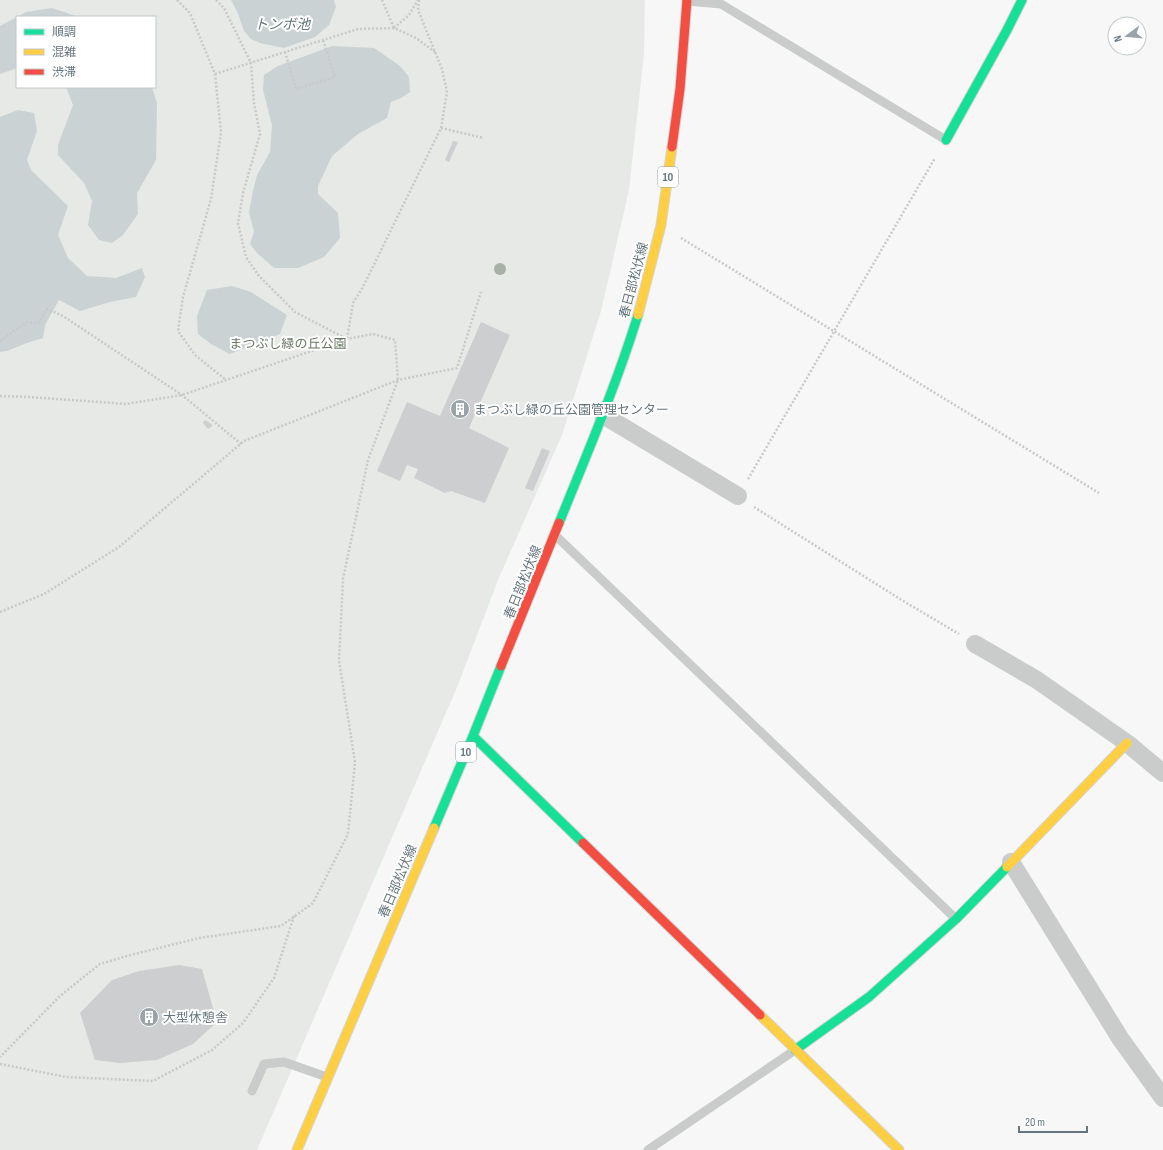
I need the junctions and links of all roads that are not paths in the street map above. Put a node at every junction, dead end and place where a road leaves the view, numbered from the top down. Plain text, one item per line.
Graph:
1 (687, 0) edge
2 (1022, 0) edge
3 (946, 140) joint
4 (603, 415) junction
5 (738, 496) road end
6 (554, 535) junction
7 (975, 644) road end
8 (473, 736) junction
9 (1127, 742) junction
10 (1163, 773) edge
11 (1011, 862) junction
12 (956, 919) junction
13 (795, 1050) junction
14 (327, 1077) junction
15 (252, 1091) dead end
16 (1163, 1098) edge
17 (297, 1150) edge
18 (648, 1150) edge
19 (899, 1150) edge

1 - 3 lane
1 - 4 main road, 春日部松伏線 / 10
2 - 3 main road
4 - 5 street
4 - 6 main road, 春日部松伏線 / 10
6 - 8 main road, 春日部松伏線 / 10
6 - 12 lane
7 - 9 street
8 - 13 main road
8 - 14 main road, 春日部松伏線 / 10
9 - 10 street
9 - 11 main road
11 - 12 main road
11 - 16 street
12 - 13 main road
13 - 18 lane
13 - 19 main road
14 - 15 lane
14 - 17 main road, 春日部松伏線 / 10

